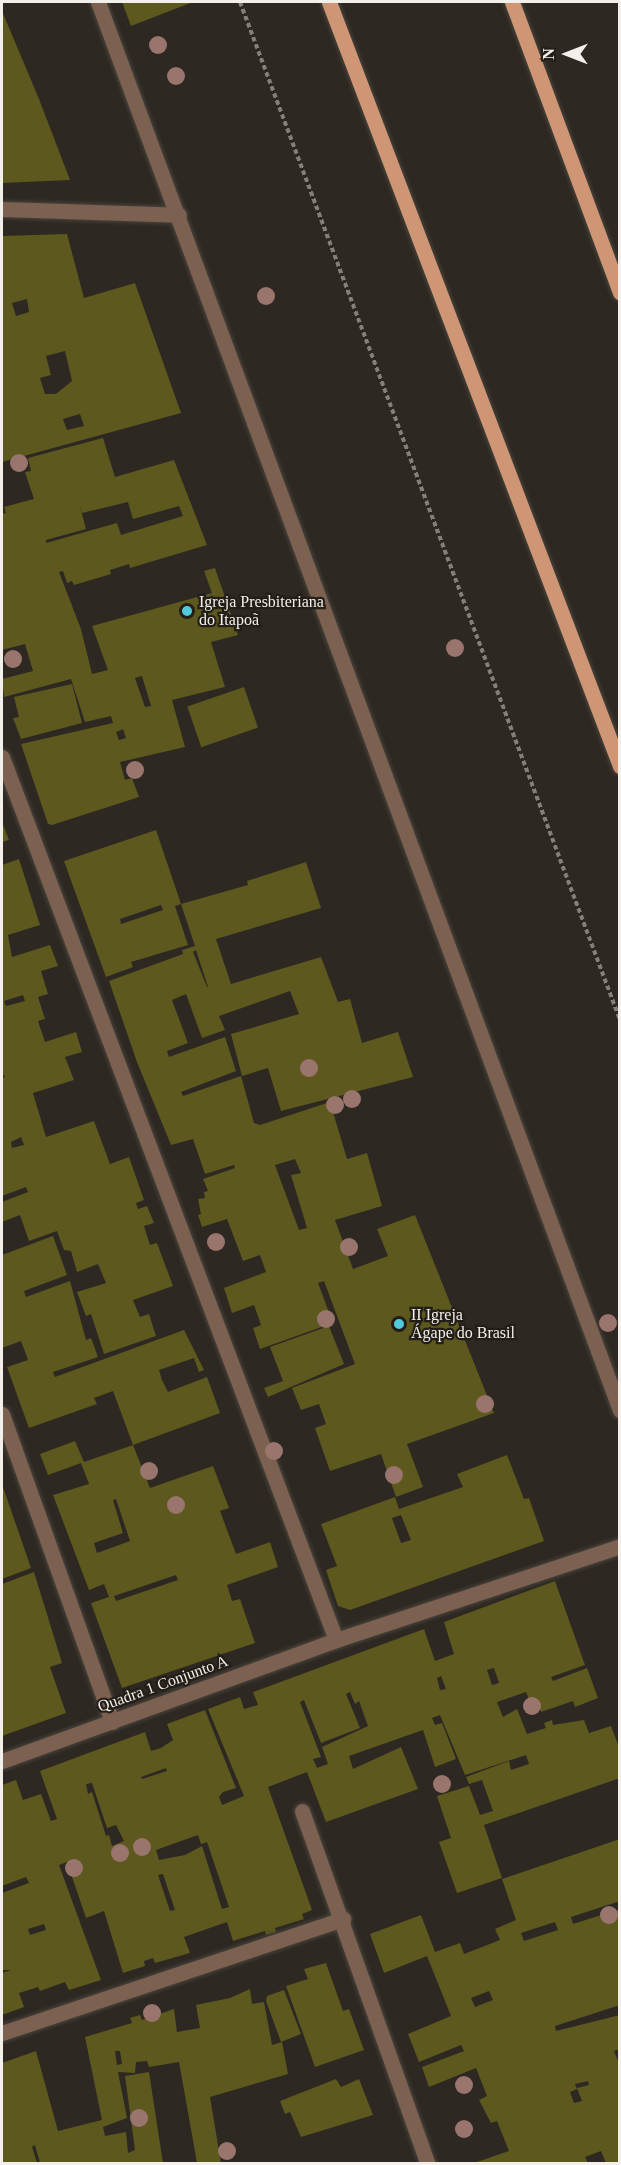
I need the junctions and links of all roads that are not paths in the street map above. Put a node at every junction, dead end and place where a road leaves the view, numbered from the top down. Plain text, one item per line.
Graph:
1 (98, 2) edge
2 (329, 2) edge
3 (512, 2) edge
4 (2, 209) edge
5 (179, 215) junction
6 (620, 293) edge
7 (2, 757) edge
8 (619, 760) edge
9 (620, 1410) edge
10 (2, 1414) edge
11 (620, 1546) edge
12 (336, 1640) junction
13 (112, 1722) junction
14 (2, 1761) edge
15 (302, 1811) dead end
16 (343, 1919) junction
17 (2, 2033) edge
18 (428, 2163) edge

1 - 5 street
2 - 8 main road
3 - 6 main road
4 - 5 street
5 - 9 street
7 - 12 street
10 - 13 street
11 - 12 street, Quadra 1 Conjunto A
12 - 13 street, Quadra 1 Conjunto A
13 - 14 street, Quadra 1 Conjunto A
15 - 16 street
16 - 17 street
16 - 18 street

